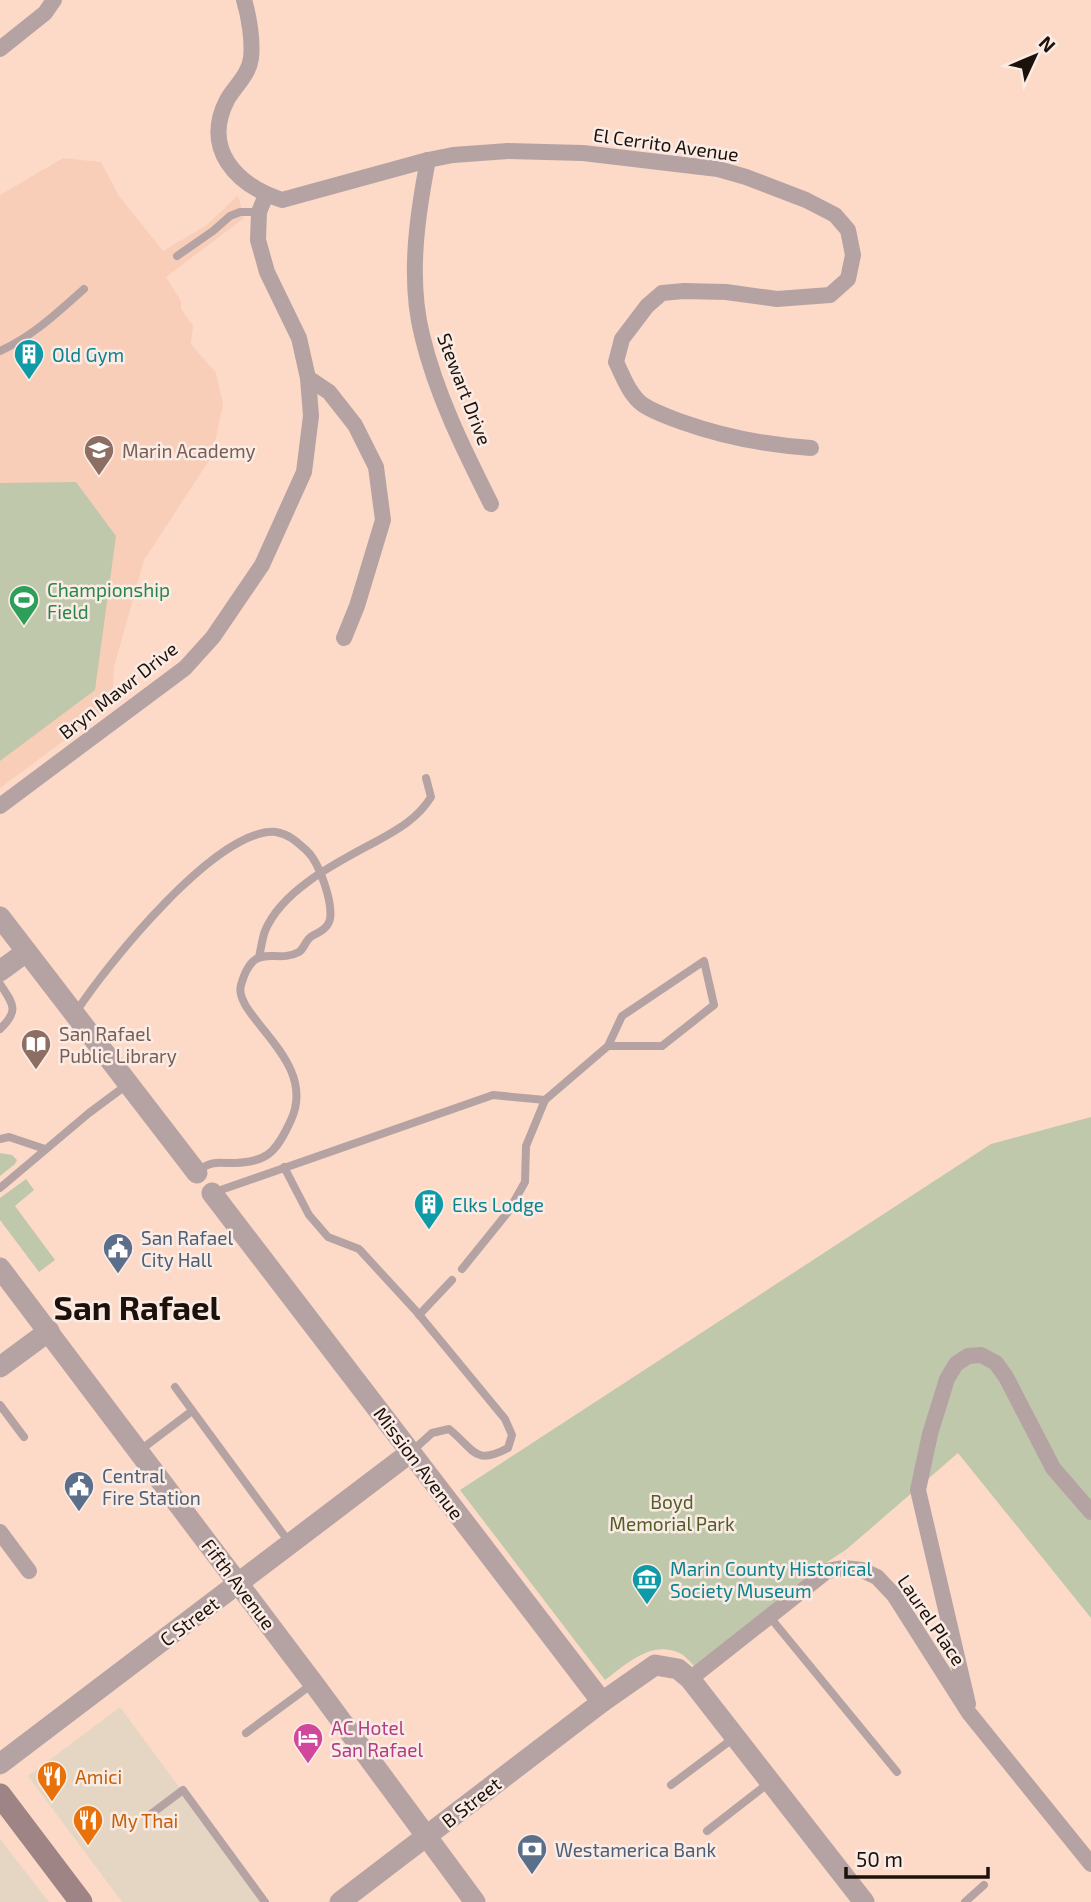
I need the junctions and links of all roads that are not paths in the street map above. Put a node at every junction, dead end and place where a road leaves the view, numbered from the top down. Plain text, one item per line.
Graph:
1 (54, 0) edge
2 (244, 0) edge
3 (0, 49) edge
4 (428, 160) junction
5 (266, 195) junction
6 (259, 212) junction
7 (177, 256) dead end
8 (84, 289) dead end
9 (0, 351) edge
10 (308, 378) junction
11 (811, 448) dead end
12 (491, 504) dead end
13 (344, 638) dead end
14 (426, 778) dead end
15 (0, 806) edge
16 (320, 872) junction
17 (0, 917) edge
18 (26, 952) junction
19 (259, 957) junction
20 (0, 971) edge
21 (0, 984) edge
22 (74, 1014) junction
23 (0, 1029) edge
24 (608, 1045) junction
25 (128, 1083) junction
26 (545, 1100) junction
27 (0, 1139) edge
28 (45, 1149) junction
29 (284, 1167) junction
30 (197, 1173) junction
31 (0, 1188) edge
32 (212, 1193) junction
33 (0, 1268) edge
34 (462, 1269) dead end
35 (452, 1280) dead end
36 (419, 1315) junction
37 (48, 1331) junction
38 (0, 1367) edge
39 (174, 1387) dead end
40 (0, 1405) edge
41 (192, 1411) junction
42 (24, 1437) dead end
43 (139, 1451) junction
44 (411, 1452) junction
45 (1091, 1512) edge
46 (0, 1532) edge
47 (290, 1544) junction
48 (29, 1571) dead end
49 (239, 1583) junction
50 (769, 1616) junction
51 (690, 1678) junction
52 (313, 1683) junction
53 (602, 1702) junction
54 (969, 1713) junction
55 (247, 1733) dead end
56 (735, 1737) junction
57 (0, 1764) edge
58 (897, 1772) dead end
59 (770, 1782) junction
60 (671, 1784) dead end
61 (0, 1795) edge
62 (151, 1814) dead end
63 (707, 1831) dead end
64 (427, 1836) junction
65 (1091, 1864) edge
66 (984, 1885) dead end
67 (81, 1902) edge
68 (265, 1902) edge
69 (340, 1902) edge
70 (475, 1902) edge
71 (864, 1902) edge
72 (965, 1902) edge

1 - 3 street
2 - 5 street
4 - 5 street, El Cerrito Avenue
4 - 11 street, El Cerrito Avenue
4 - 12 street, Stewart Drive
5 - 6 street, Bryn Mawr Drive
6 - 7 lane
6 - 10 street, Bryn Mawr Drive
8 - 9 lane
10 - 13 street
10 - 15 street, Bryn Mawr Drive
14 - 16 lane
16 - 19 lane
16 - 19 lane
16 - 22 lane
17 - 18 street, Mission Avenue
18 - 20 street
18 - 22 street, Mission Avenue
19 - 30 lane
21 - 23 lane
22 - 25 street, Mission Avenue
24 - 24 lane
24 - 26 lane
25 - 28 lane
25 - 30 street, Mission Avenue
26 - 29 lane
26 - 34 lane
27 - 28 lane
28 - 31 lane
29 - 32 lane
29 - 36 lane
30 - 32 street, Mission Avenue
32 - 44 street, Mission Avenue
33 - 37 street, Fifth Avenue
35 - 36 lane
36 - 44 lane
37 - 38 street
37 - 43 street, Fifth Avenue
39 - 41 lane
40 - 42 lane
41 - 43 lane
41 - 47 lane
43 - 49 street, Fifth Avenue
44 - 47 street, C Street
44 - 53 street, Mission Avenue
45 - 54 street
46 - 48 street
47 - 49 street, C Street
49 - 52 street, Fifth Avenue
49 - 57 street, C Street
50 - 51 street, Laurel Place
50 - 54 street, Laurel Place
50 - 58 lane
51 - 53 street
51 - 56 street
52 - 55 lane
52 - 64 street, Fifth Avenue
53 - 64 street, B Street
54 - 65 street, Laurel Place
56 - 59 street
56 - 60 lane
59 - 63 lane
59 - 71 street
61 - 67 main road
62 - 68 lane
64 - 69 street, B Street
64 - 70 street, Fifth Avenue
66 - 72 lane

